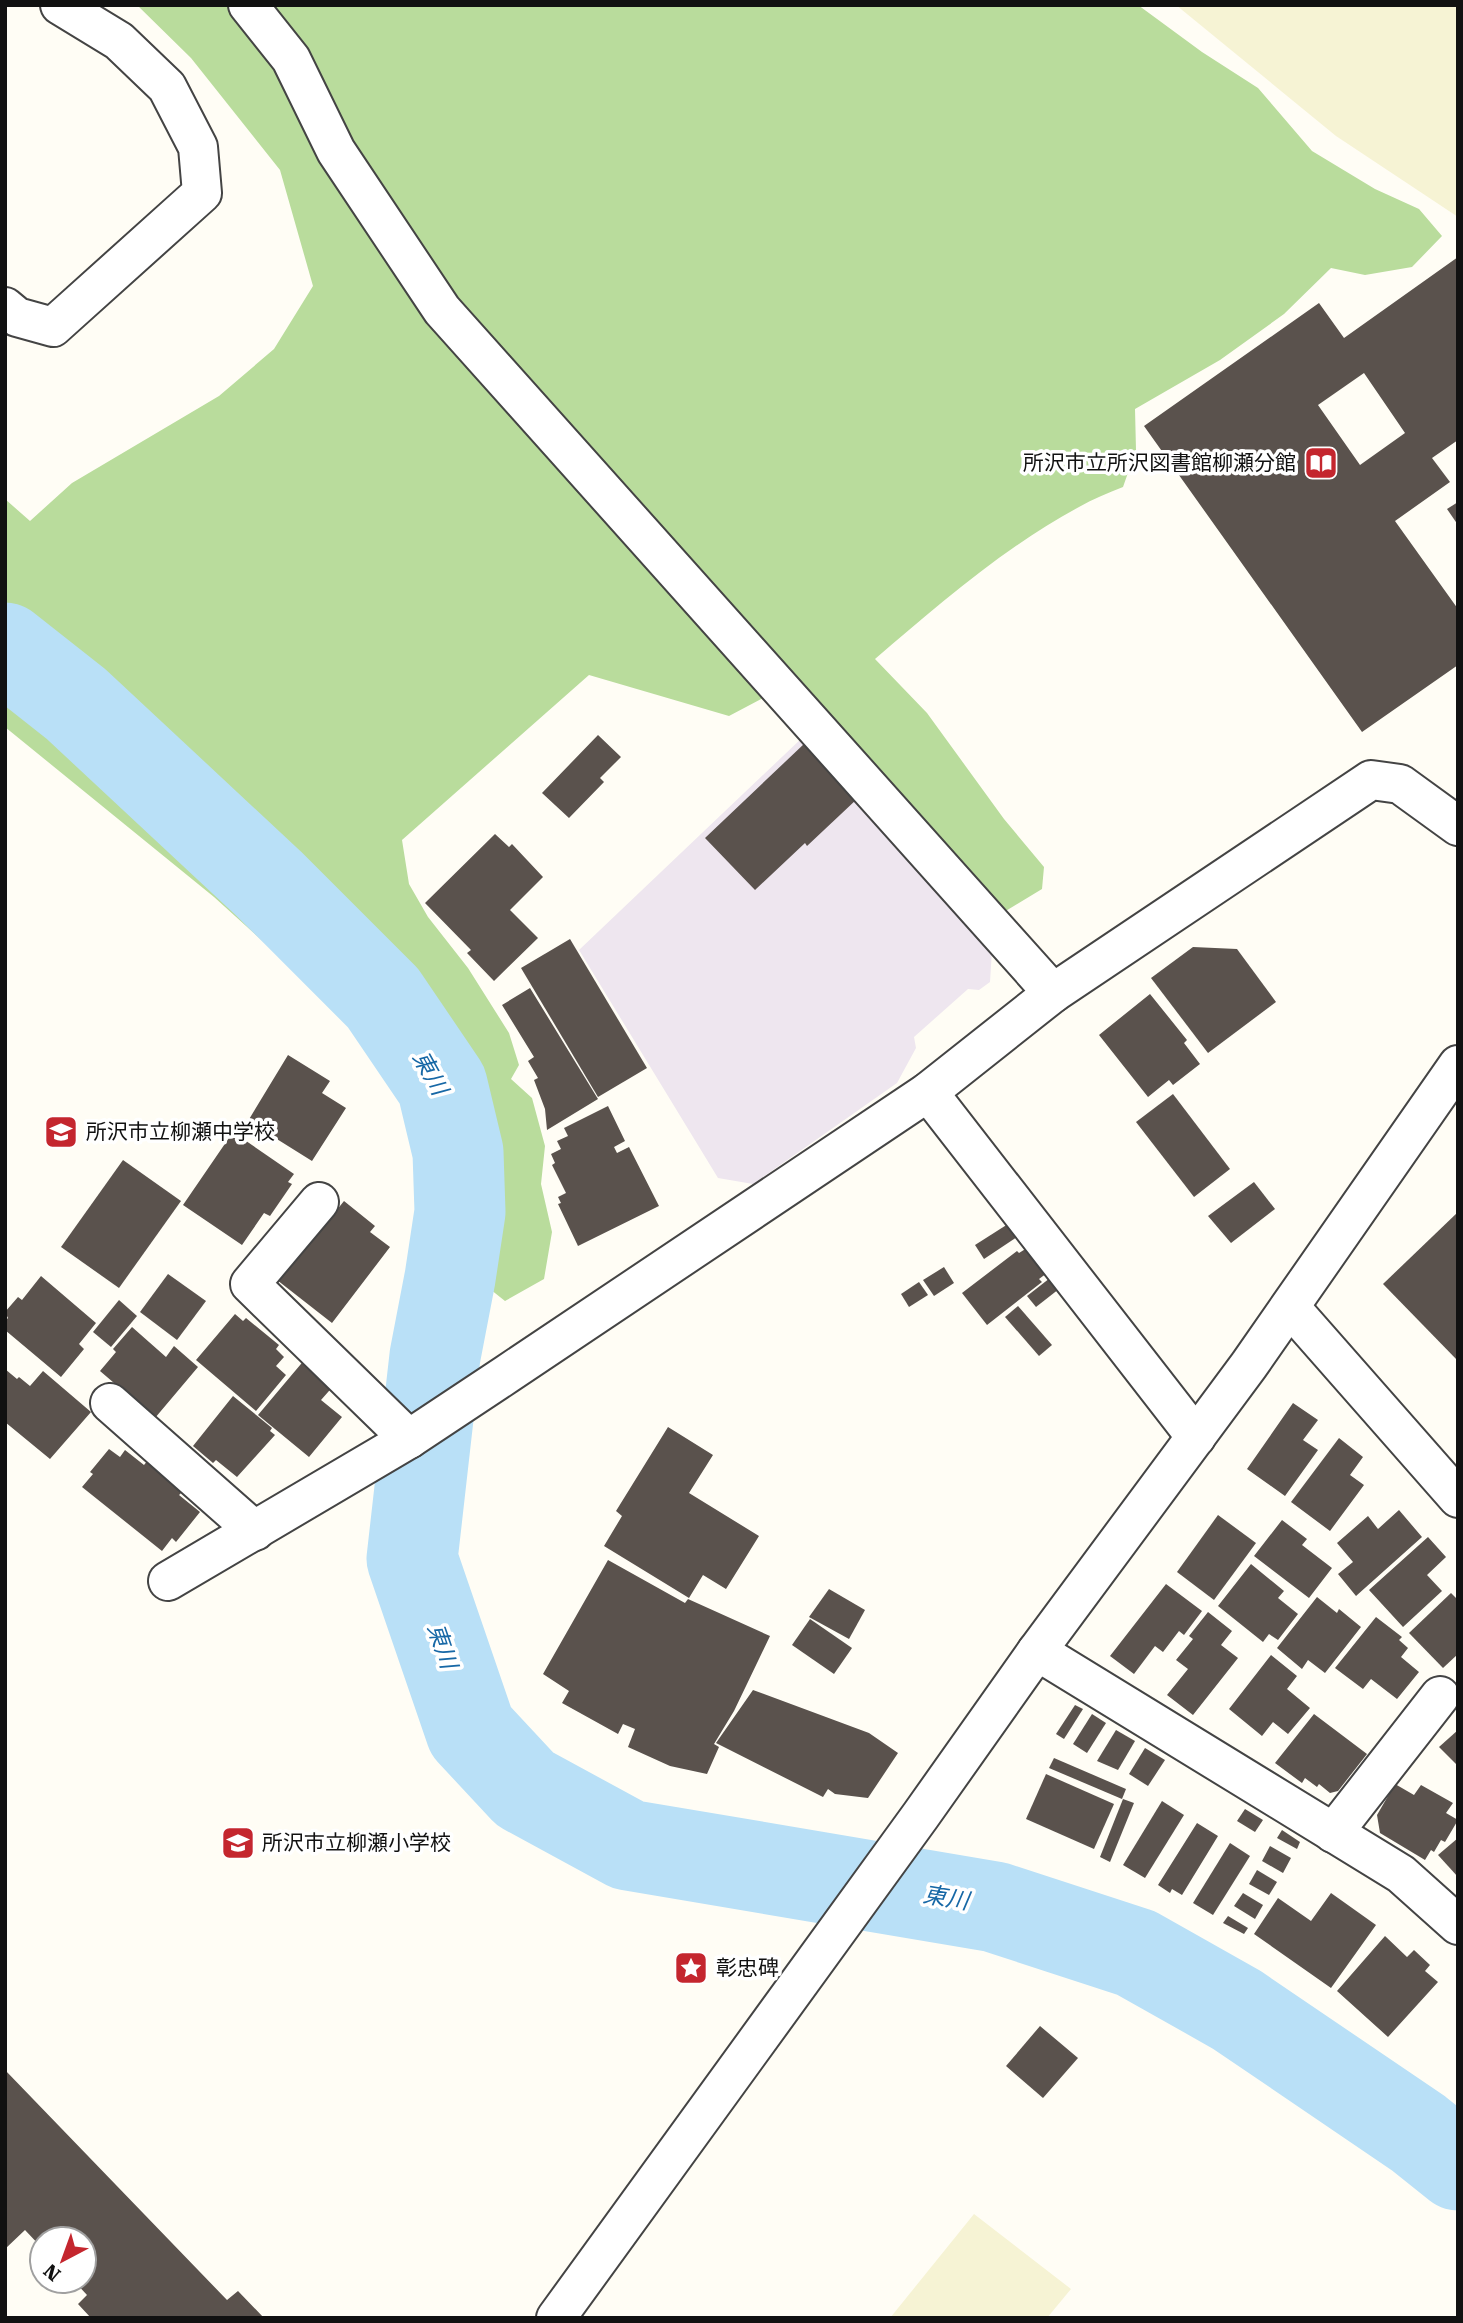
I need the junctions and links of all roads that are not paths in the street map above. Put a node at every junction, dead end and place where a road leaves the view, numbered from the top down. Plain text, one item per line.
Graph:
1 (60, 5) edge
2 (248, 5) edge
3 (5, 307) edge
4 (1458, 826) edge
5 (1054, 993) junction
6 (1458, 1065) edge
7 (928, 1092) junction
8 (319, 1202) dead end
9 (1290, 1307) junction
10 (110, 1404) dead end
11 (1196, 1437) junction
12 (410, 1439) junction
13 (1458, 1498) edge
14 (255, 1531) junction
15 (168, 1581) dead end
16 (1037, 1651) junction
17 (1440, 1696) dead end
18 (1333, 1833) junction
19 (1458, 1925) edge
20 (556, 2318) edge

1 - 3 street
2 - 5 street
4 - 5 street
5 - 7 street
6 - 9 street
7 - 11 street
7 - 12 street
8 - 12 street
9 - 11 street
9 - 13 street
10 - 14 street
11 - 16 street
12 - 14 street
14 - 15 street
16 - 18 street
16 - 20 street
17 - 18 street
18 - 19 street

